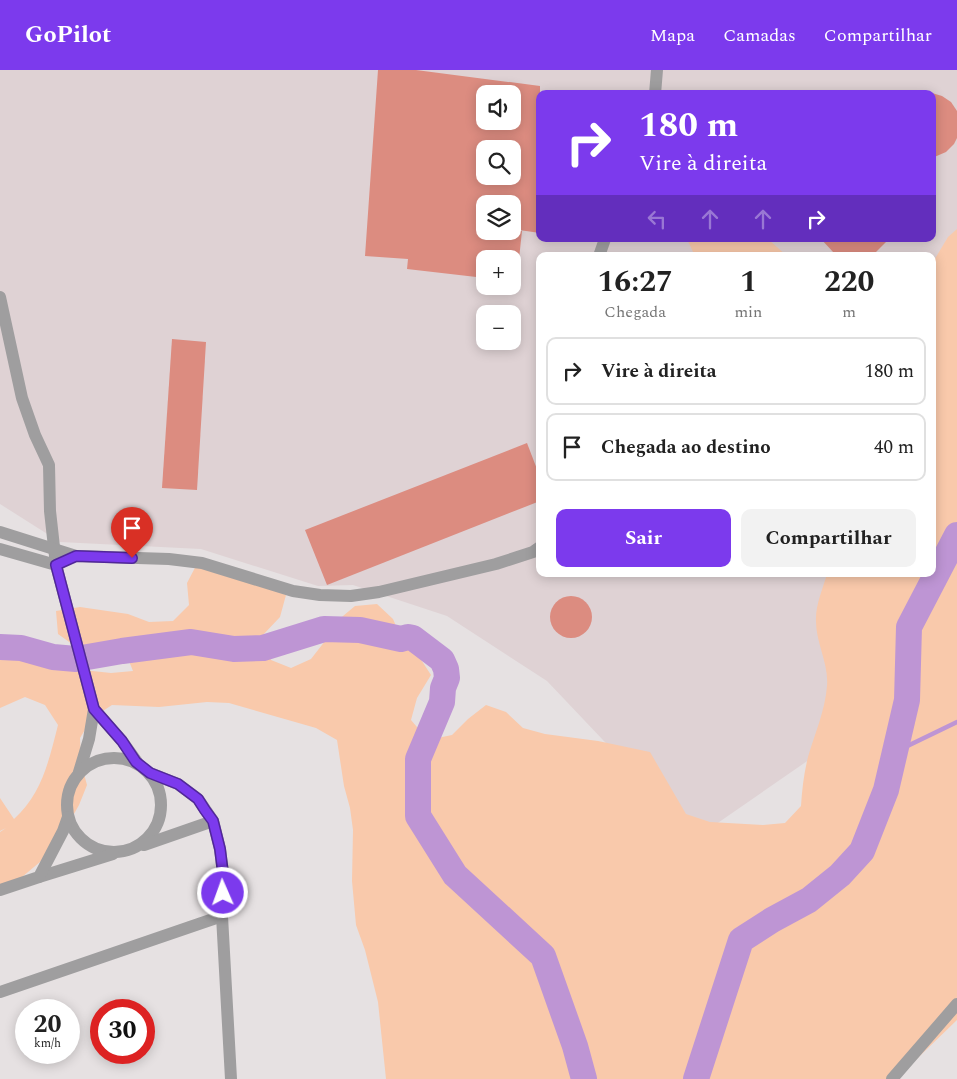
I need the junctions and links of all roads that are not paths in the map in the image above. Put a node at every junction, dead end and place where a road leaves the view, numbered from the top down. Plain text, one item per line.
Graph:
1 (657, 70) edge
2 (655, 90) edge
3 (0, 296) edge
4 (0, 532) edge
5 (0, 549) edge
6 (55, 550) junction
7 (536, 550) edge
8 (76, 556) junction
9 (56, 565) junction
10 (92, 703) junction
11 (136, 762) junction
12 (79, 772) junction
13 (150, 773) junction
14 (68, 817) junction
15 (213, 821) junction
16 (137, 847) junction
17 (118, 852) junction
18 (39, 876) junction
19 (0, 890) edge
20 (222, 916) junction
21 (0, 992) edge
22 (957, 1004) edge
23 (232, 1079) edge
24 (892, 1079) edge

1 - 2 street
3 - 6 street
4 - 6 street
5 - 9 street
6 - 8 street
6 - 9 street
7 - 8 street
8 - 9 street
9 - 10 street
10 - 11 street
10 - 12 street
11 - 12 street
11 - 13 street
12 - 14 street
13 - 15 street
13 - 16 street
14 - 17 street
14 - 18 street
15 - 16 street
15 - 20 street
16 - 17 street
17 - 18 street
18 - 19 street
20 - 21 street
20 - 23 street
22 - 24 street

